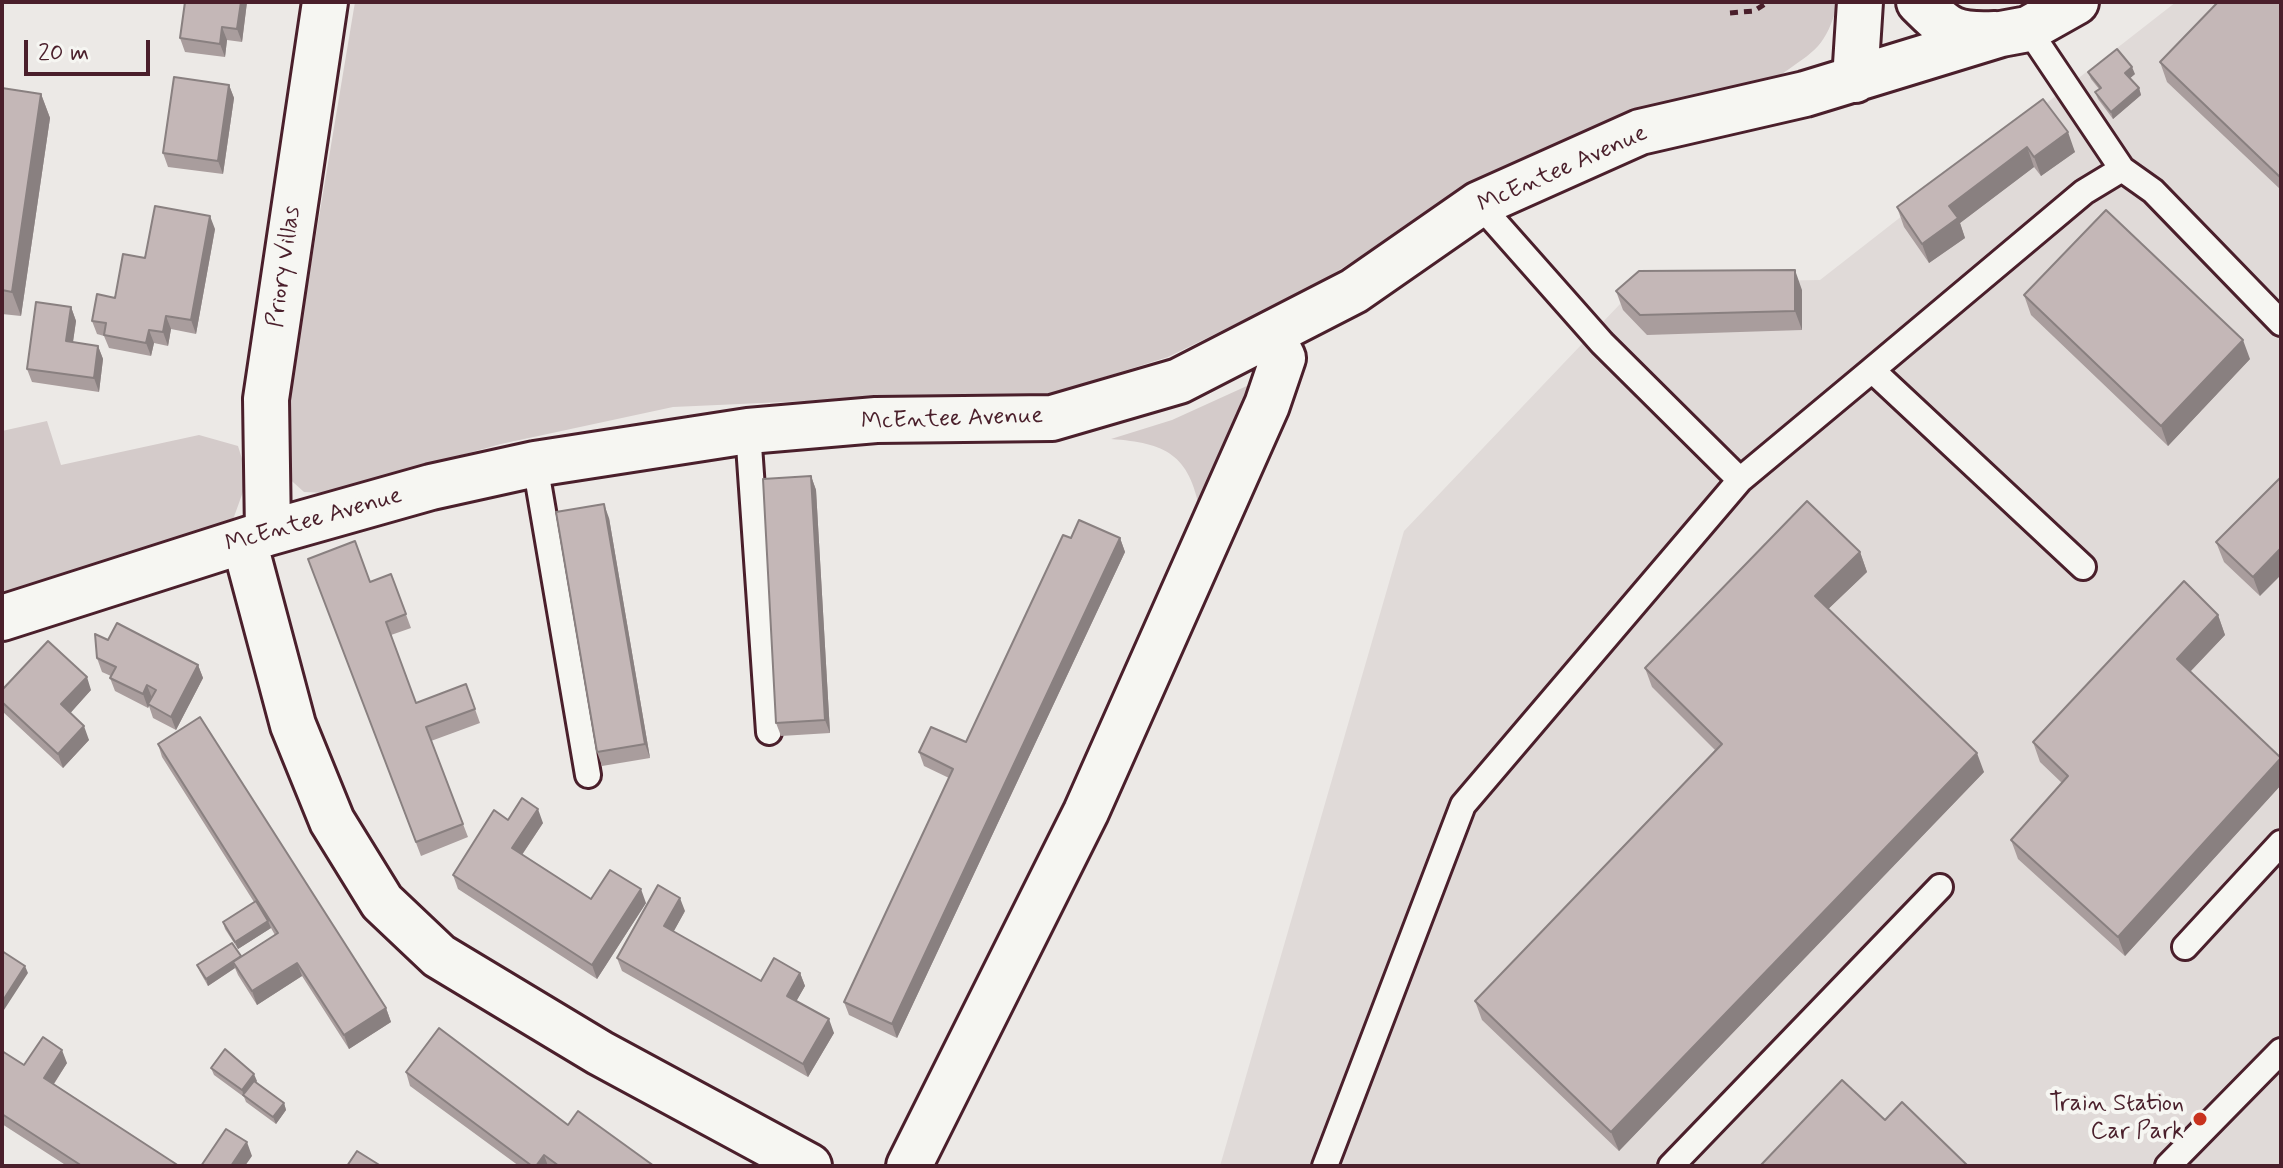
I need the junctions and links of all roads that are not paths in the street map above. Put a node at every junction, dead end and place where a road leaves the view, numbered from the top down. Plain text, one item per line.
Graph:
1 (325, 2) edge
2 (1860, 2) edge
3 (1919, 2) edge
4 (2076, 2) edge
5 (2015, 31) junction
6 (1855, 80) junction
7 (2122, 169) junction
8 (1479, 204) junction
9 (2281, 323) edge
10 (1271, 334) junction
11 (1872, 370) junction
12 (748, 431) junction
13 (535, 464) junction
14 (1740, 480) junction
15 (256, 537) junction
16 (2083, 567) dead end
17 (2, 618) edge
18 (769, 732) dead end
19 (588, 775) dead end
20 (2281, 843) edge
21 (1940, 887) dead end
22 (2185, 947) dead end
23 (2281, 1051) edge
24 (809, 1166) edge
25 (909, 1166) edge
26 (1325, 1166) edge
27 (1671, 1166) edge
28 (2168, 1166) edge

1 - 15 street, Priory Villas
2 - 6 street
3 - 5 street
4 - 5 street, McEntee Avenue
5 - 6 street, McEntee Avenue
5 - 7 lane
6 - 8 street, McEntee Avenue
7 - 9 lane
7 - 11 lane
8 - 10 street, McEntee Avenue
8 - 14 lane
10 - 12 street, McEntee Avenue
10 - 25 street
11 - 14 lane
11 - 16 lane
12 - 13 street, McEntee Avenue
12 - 18 lane
13 - 15 street, McEntee Avenue
13 - 19 lane
14 - 26 lane
15 - 17 street, McEntee Avenue
15 - 24 street, Priory Villas
20 - 22 lane
21 - 27 lane
23 - 28 lane

